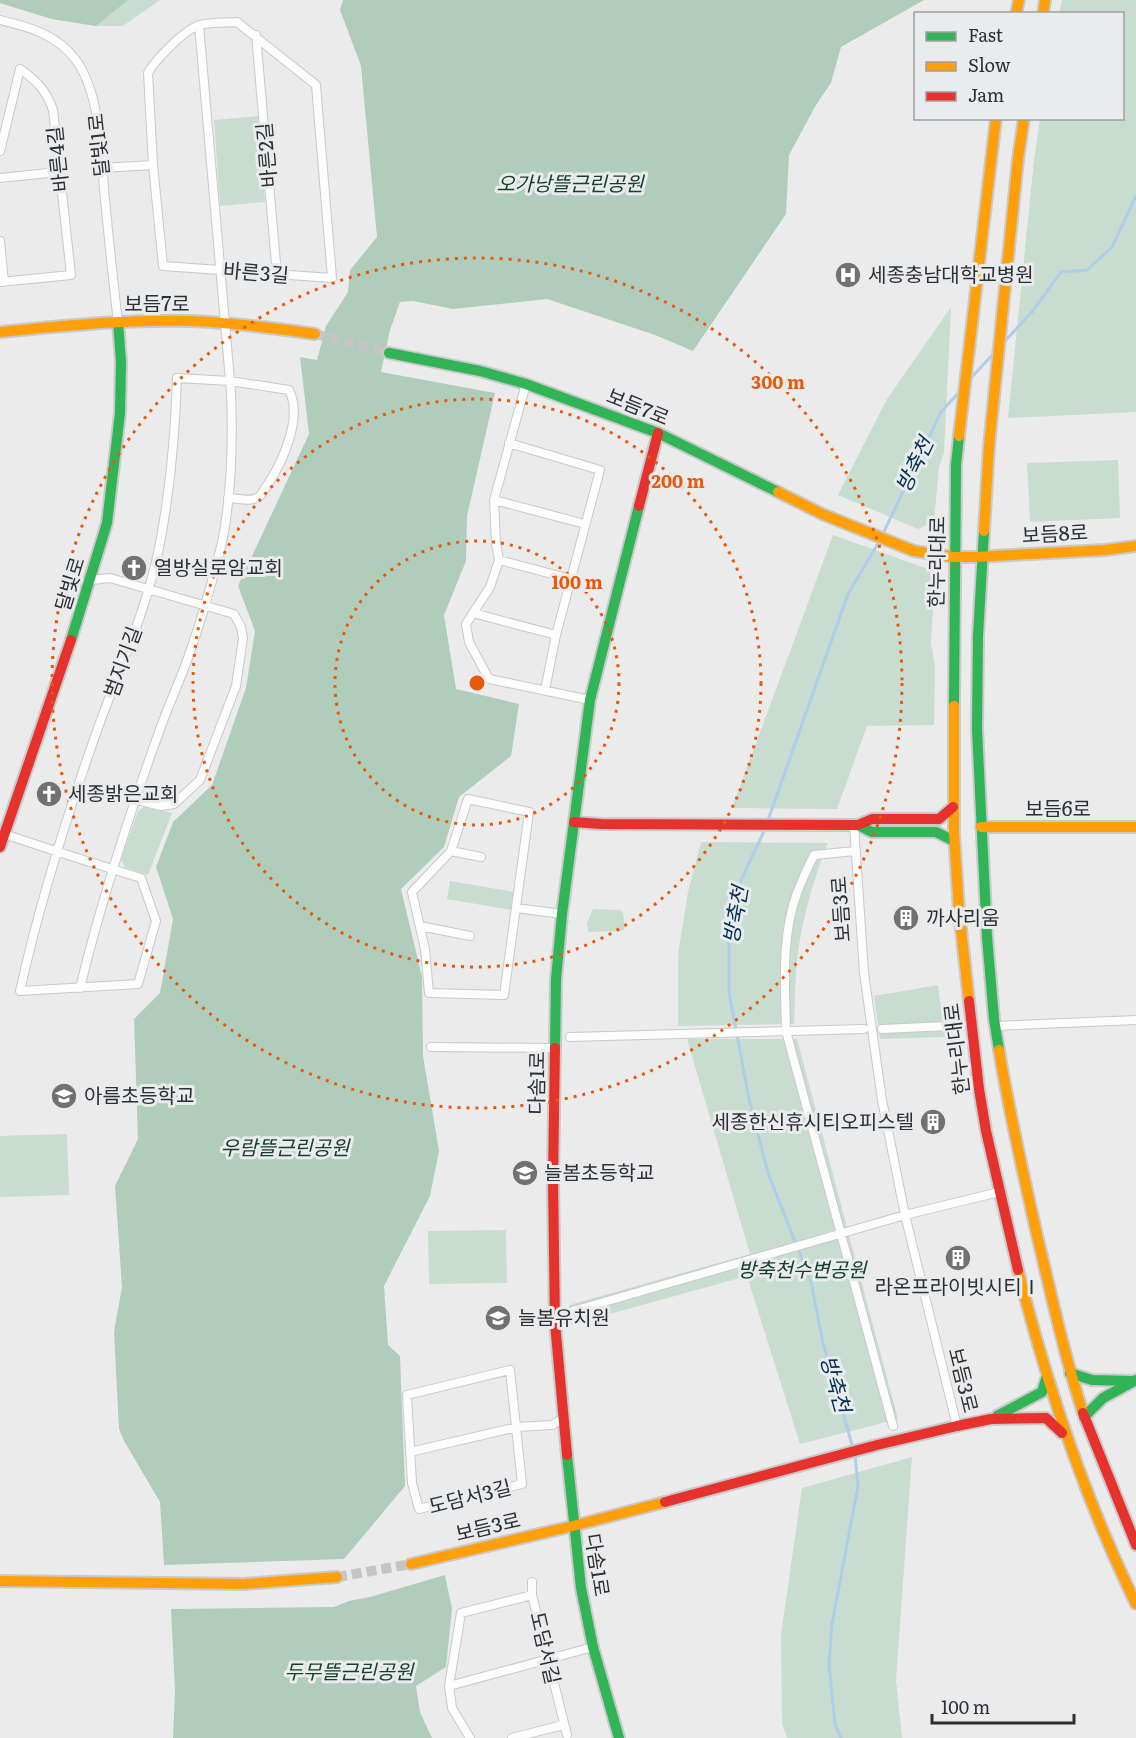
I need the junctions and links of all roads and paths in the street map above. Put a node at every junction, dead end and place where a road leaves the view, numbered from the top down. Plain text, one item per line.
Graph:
1 (0, 20) edge
2 (199, 25) junction
3 (256, 35) junction
4 (996, 120) edge
5 (1024, 120) edge
6 (0, 151) edge
7 (153, 165) junction
8 (102, 168) junction
9 (58, 172) junction
10 (0, 178) edge
11 (0, 241) edge
12 (219, 270) junction
13 (277, 275) junction
14 (2, 282) edge
15 (117, 322) junction
16 (225, 323) junction
17 (0, 332) edge
18 (315, 334) tunnel mouth
19 (389, 353) tunnel mouth
20 (230, 381) junction
21 (526, 384) junction
22 (658, 434) junction
23 (509, 443) junction
24 (228, 498) junction
25 (494, 500) junction
26 (585, 524) junction
27 (1136, 546) edge
28 (978, 556) junction
29 (954, 557) junction
30 (499, 560) junction
31 (571, 579) junction
32 (92, 580) junction
33 (148, 589) junction
34 (205, 606) junction
35 (473, 613) junction
36 (556, 635) junction
37 (545, 690) junction
38 (590, 700) junction
39 (137, 800) junction
40 (953, 807) junction
41 (574, 822) junction
42 (856, 825) junction
43 (981, 827) junction
44 (1136, 827) edge
45 (4, 834) junction
46 (954, 841) junction
47 (0, 847) edge
48 (855, 851) junction
49 (58, 852) junction
50 (451, 852) junction
51 (481, 857) dead end
52 (114, 870) junction
53 (516, 908) junction
54 (561, 914) junction
55 (420, 926) junction
56 (470, 936) dead end
57 (80, 988) junction
58 (1136, 1020) edge
59 (948, 1026) dead end
60 (995, 1026) junction
61 (864, 1029) dead end
62 (882, 1029) dead end
63 (786, 1031) junction
64 (570, 1036) dead end
65 (431, 1047) dead end
66 (555, 1048) junction
67 (999, 1192) junction
68 (904, 1215) junction
69 (842, 1234) junction
70 (566, 1313) dead end
71 (1070, 1373) junction
72 (1046, 1379) junction
73 (1133, 1381) edge
74 (1084, 1417) junction
75 (564, 1418) junction
76 (991, 1419) junction
77 (893, 1426) dead end
78 (957, 1426) junction
79 (517, 1427) junction
80 (1064, 1435) junction
81 (410, 1452) junction
82 (573, 1526) junction
83 (1136, 1545) edge
84 (411, 1564) tunnel mouth
85 (337, 1577) tunnel mouth
86 (0, 1581) edge
87 (532, 1582) dead end
88 (532, 1595) junction
89 (1136, 1604) edge
90 (593, 1647) junction
91 (547, 1659) junction
92 (449, 1686) junction
93 (563, 1725) junction
94 (567, 1735) dead end
95 (470, 1738) edge
96 (512, 1738) edge
97 (619, 1738) edge

1 - 8 street, 달빛1로
2 - 3 street
2 - 7 street, 바른3길
2 - 12 street
3 - 13 street, 바른2길
3 - 13 street, 바른3길
4 - 29 street, 한누리대로
5 - 28 street, 한누리대로
6 - 9 street, 바른4길
7 - 8 street
7 - 12 street, 바른3길
8 - 15 street, 달빛1로
9 - 10 street
9 - 14 street, 바른4길
11 - 14 street
12 - 13 street, 바른3길
12 - 16 street
15 - 16 street, 보듬7로
15 - 17 street, 보듬7로
15 - 32 street, 달빛로
16 - 18 street, 보듬7로
16 - 20 street
19 - 21 street, 보듬7로
20 - 24 street
20 - 24 street, 범지기길
20 - 33 street, 범지기길
21 - 22 street, 보듬7로
21 - 23 street
22 - 29 street, 보듬7로
22 - 38 street, 다솜1로
23 - 25 street
23 - 26 street
24 - 34 street
25 - 26 street
25 - 30 street
26 - 31 street
27 - 28 street, 보듬8로
28 - 29 street
28 - 43 street, 한누리대로
29 - 40 street, 한누리대로
30 - 31 street
30 - 35 street
31 - 36 street
32 - 33 street
32 - 45 street, 달빛로
33 - 34 street
33 - 49 street, 범지기길
34 - 39 street
34 - 39 street
35 - 36 street
35 - 37 street
36 - 37 street
37 - 38 street
38 - 41 street, 다솜1로
39 - 52 street
40 - 42 street
40 - 46 street, 한누리대로
41 - 42 street
41 - 54 street, 다솜1로
42 - 46 street
42 - 48 street, 보듬3로
43 - 44 street, 보듬6로
43 - 60 street, 한누리대로
45 - 47 street, 달빛로
45 - 49 street
46 - 67 street, 한누리대로
48 - 63 street
48 - 68 street, 보듬3로
49 - 52 street
49 - 57 street, 범지기길
50 - 51 street
50 - 53 street
50 - 55 street
52 - 57 street
52 - 57 street
53 - 54 street
53 - 55 street
54 - 66 street, 다솜1로
55 - 56 street
58 - 60 street
59 - 62 street
60 - 71 street, 한누리대로
61 - 63 street
63 - 64 street
63 - 69 street
65 - 66 street
66 - 75 street, 다솜1로
67 - 68 street
67 - 72 street, 한누리대로
68 - 69 street
68 - 78 street, 보듬3로
69 - 70 street
69 - 77 street
71 - 73 street
71 - 74 street, 한누리대로
72 - 76 street
72 - 80 street, 한누리대로
73 - 74 street
74 - 83 street, 한누리대로
75 - 79 street
75 - 82 street, 다솜1로
76 - 78 street
76 - 80 street
78 - 82 street, 보듬3로
79 - 81 street
79 - 81 street, 도담서3길
79 - 81 street, 도담서3길
80 - 89 street, 한누리대로
82 - 84 street, 보듬3로
82 - 90 street, 다솜1로
85 - 86 street
87 - 88 street
88 - 91 street, 도담서길
88 - 92 street, 도담서길
90 - 91 street
90 - 97 street, 다솜1로
91 - 92 street
91 - 93 street, 도담서길
92 - 95 street, 도담서길
93 - 94 street, 도담서길
93 - 96 street

